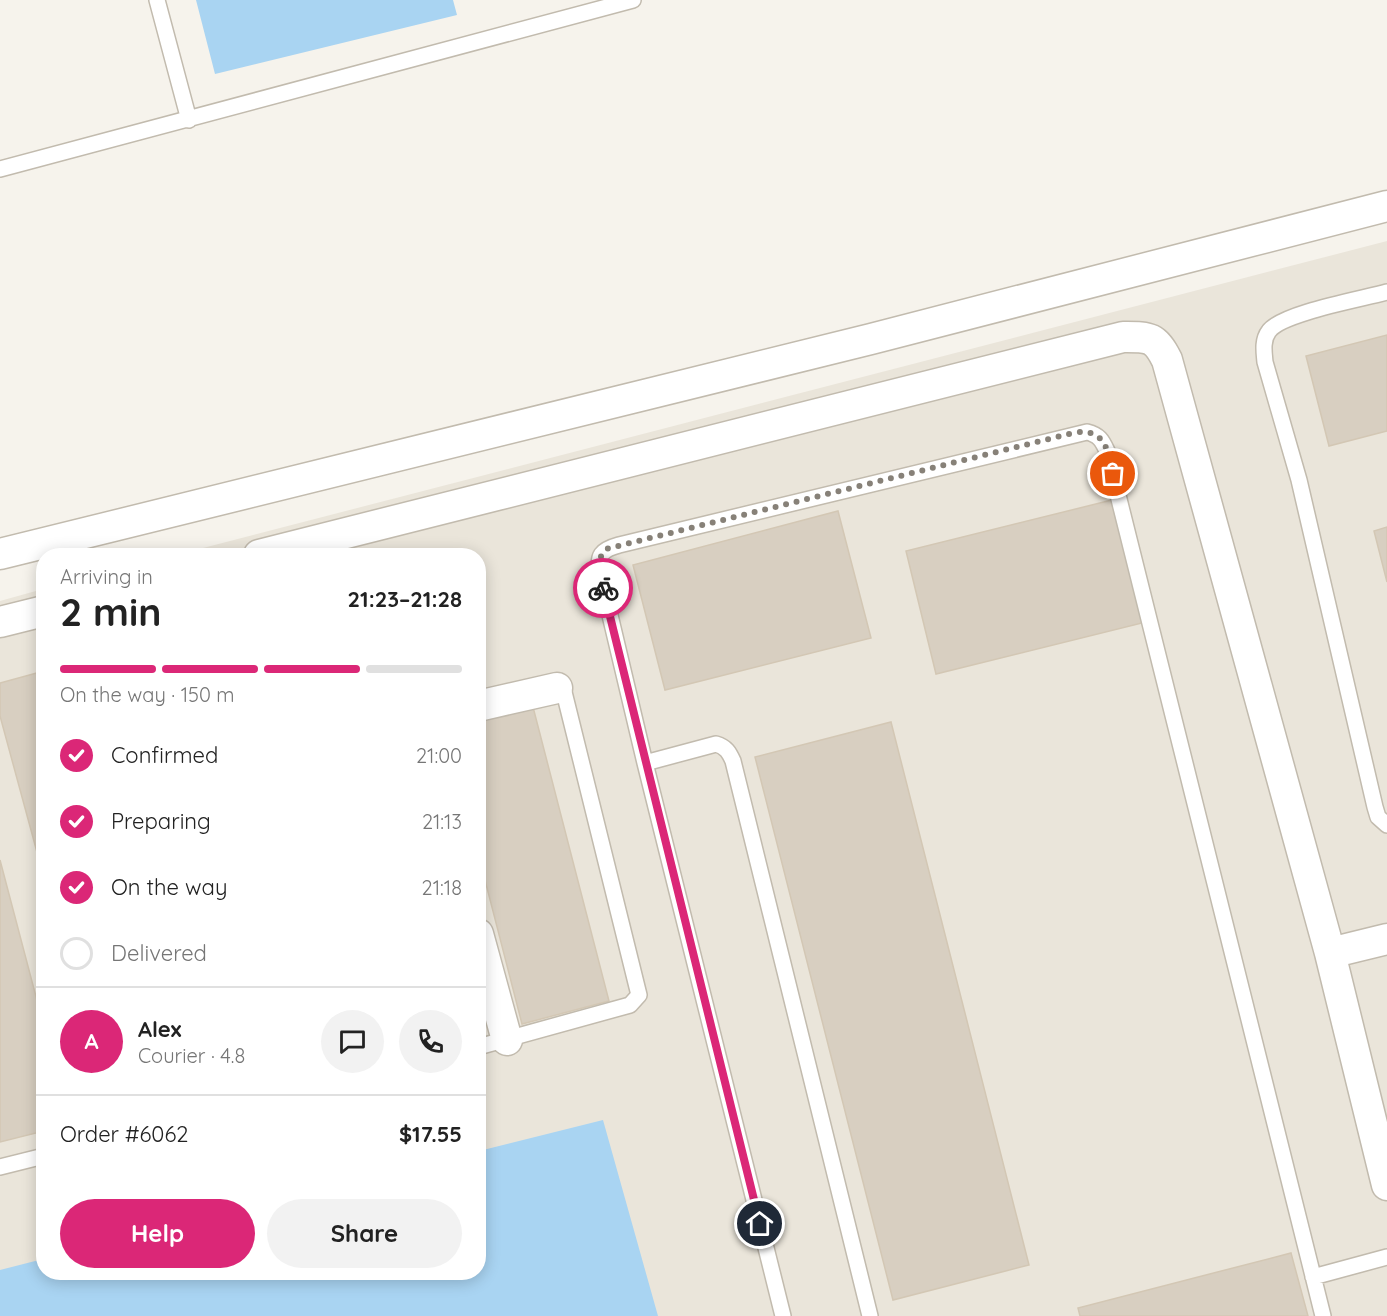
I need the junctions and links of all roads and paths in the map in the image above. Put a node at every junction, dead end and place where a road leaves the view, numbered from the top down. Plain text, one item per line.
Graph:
1 (158, 0) edge
2 (633, 0) edge
3 (189, 120) junction
4 (0, 169) edge
5 (1387, 206) edge
6 (1387, 292) edge
7 (287, 548) edge
8 (0, 554) edge
9 (36, 612) edge
10 (0, 622) edge
11 (557, 688) joint
12 (486, 704) edge
13 (645, 762) junction
14 (1387, 825) edge
15 (1387, 939) edge
16 (1330, 953) junction
17 (486, 992) edge
18 (493, 1043) edge
19 (36, 1158) edge
20 (0, 1167) edge
21 (1387, 1185) edge
22 (1387, 1257) edge
23 (1313, 1276) junction
24 (783, 1316) edge
25 (870, 1316) edge
26 (1323, 1316) edge

1 - 3 lane
2 - 3 lane
3 - 4 lane
5 - 8 street
6 - 14 lane
7 - 16 street
9 - 10 street
11 - 12 street
11 - 18 lane
13 - 23 lane
13 - 24 lane
13 - 25 lane
15 - 16 street
16 - 21 street
17 - 18 street
19 - 20 lane
22 - 23 lane
23 - 26 lane

